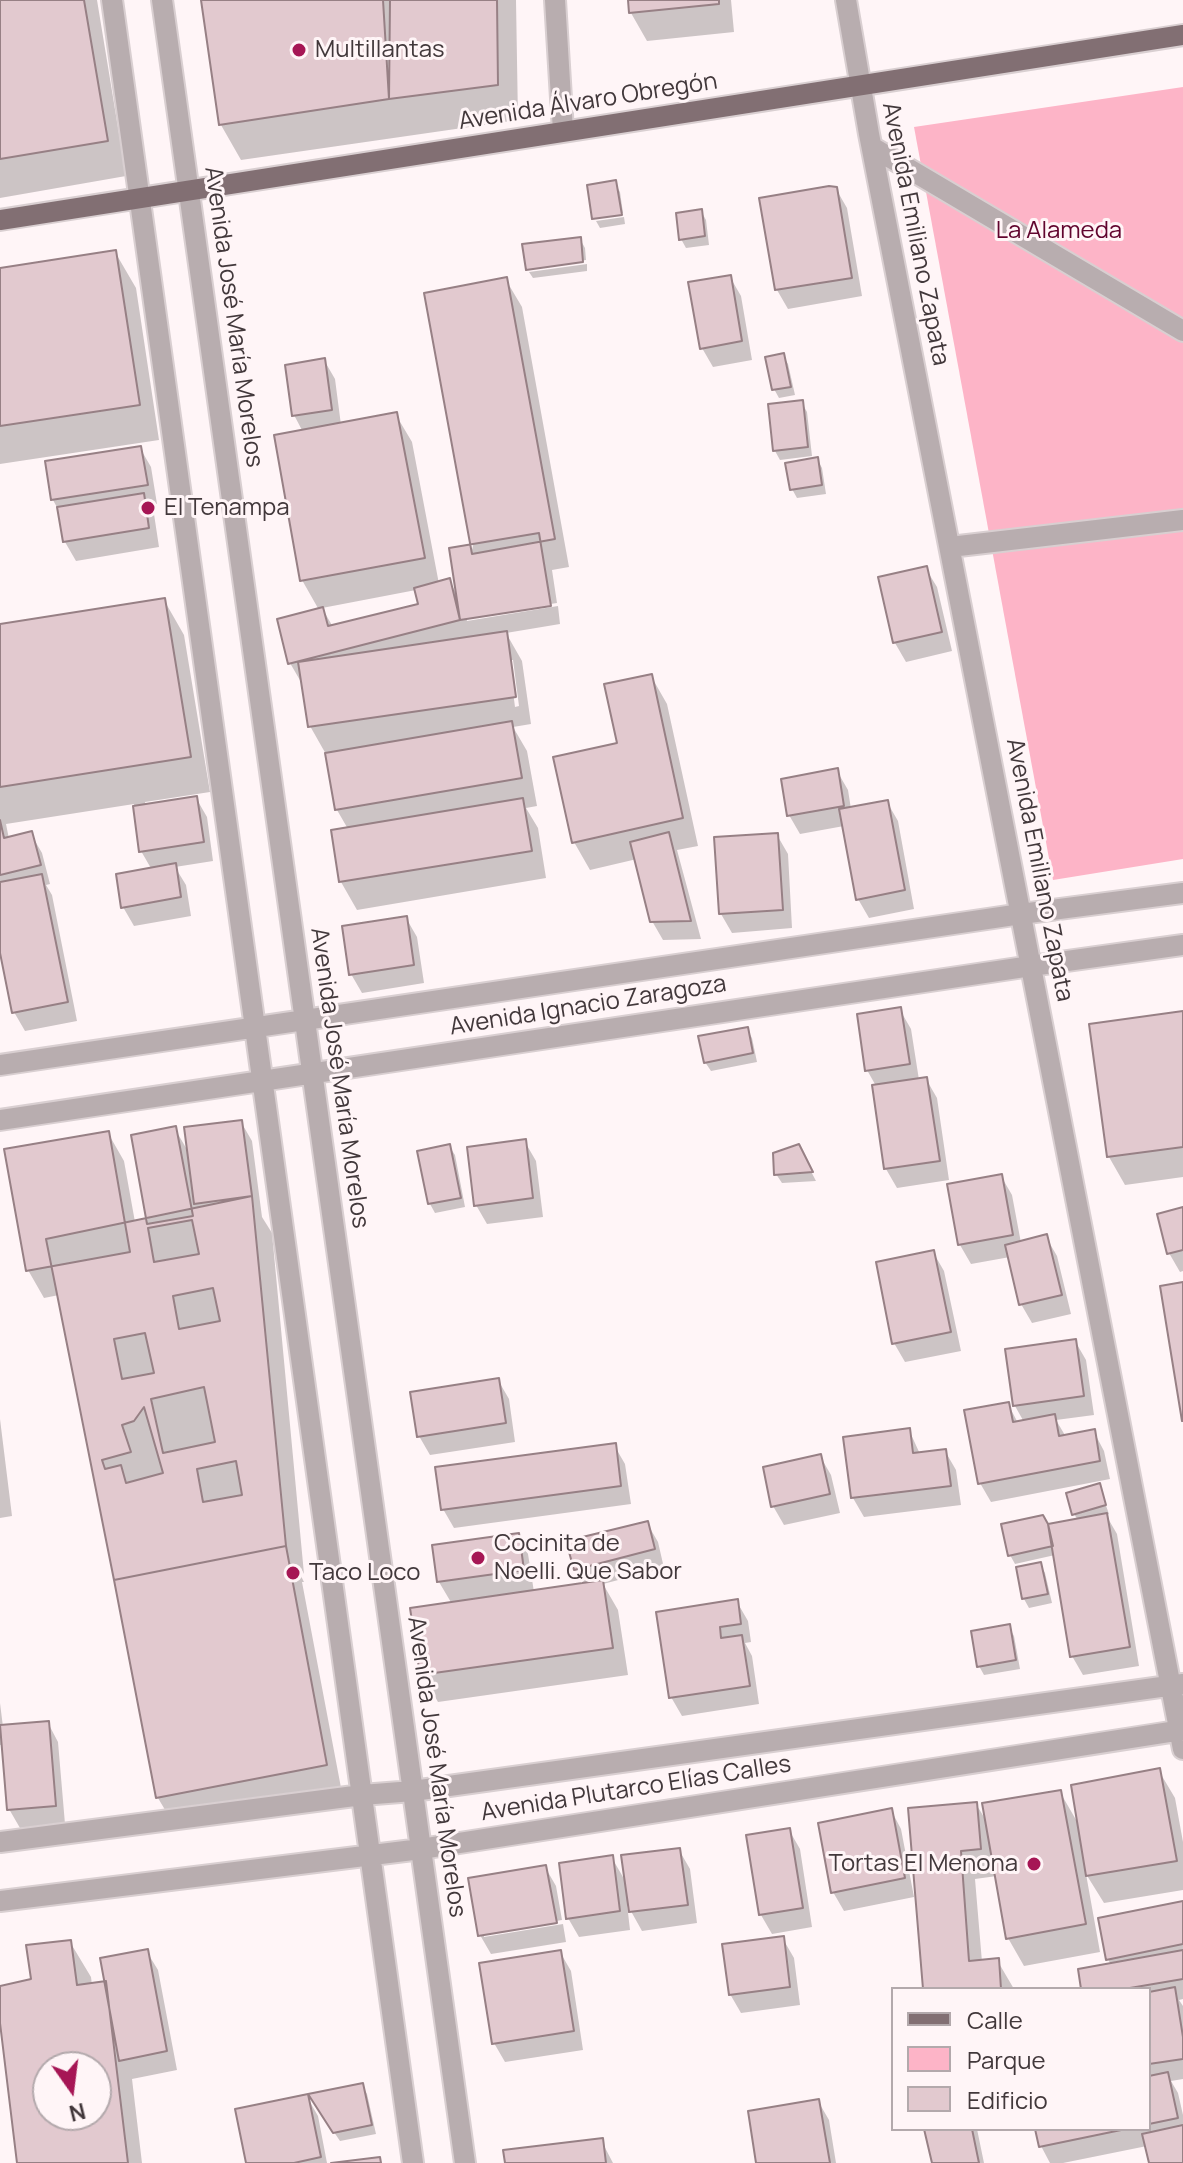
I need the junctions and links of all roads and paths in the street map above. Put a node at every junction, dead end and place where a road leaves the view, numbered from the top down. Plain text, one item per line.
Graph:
1 (112, 0) edge
2 (162, 0) edge
3 (555, 0) edge
4 (846, 0) edge
5 (1183, 35) edge
6 (860, 86) junction
7 (563, 131) junction
8 (872, 147) junction
9 (189, 192) junction
10 (139, 199) junction
11 (0, 220) edge
12 (1183, 331) edge
13 (1183, 520) edge
14 (950, 547) junction
15 (1183, 893) edge
16 (1021, 914) junction
17 (1183, 945) edge
18 (1031, 966) junction
19 (305, 1020) junction
20 (255, 1029) junction
21 (0, 1065) edge
22 (313, 1074) junction
23 (262, 1080) junction
24 (0, 1120) edge
25 (1177, 1685) edge
26 (1182, 1736) edge
27 (413, 1791) junction
28 (362, 1795) junction
29 (0, 1842) edge
30 (421, 1849) junction
31 (370, 1855) junction
32 (0, 1901) edge
33 (413, 2163) edge
34 (465, 2163) edge

1 - 10 street
2 - 9 street, Avenida José María Morelos
3 - 7 street
4 - 6 street, Avenida Emiliano Zapata
5 - 6 main road, Avenida Álvaro Obregón
6 - 7 main road, Avenida Álvaro Obregón
6 - 8 street, Avenida Emiliano Zapata
7 - 9 main road, Avenida Álvaro Obregón
8 - 12 street
8 - 14 street, Avenida Emiliano Zapata
9 - 10 main road, Avenida Álvaro Obregón
9 - 19 street, Avenida José María Morelos
10 - 11 main road, Avenida Álvaro Obregón
10 - 20 street
13 - 14 street
14 - 16 street, Avenida Emiliano Zapata
15 - 16 street, Avenida Ignacio Zaragoza
16 - 18 street, Avenida Emiliano Zapata
16 - 19 street, Avenida Ignacio Zaragoza
17 - 18 street, Avenida Ignacio Zaragoza
18 - 22 street, Avenida Ignacio Zaragoza
18 - 25 street, Avenida Emiliano Zapata
19 - 20 street, Avenida Ignacio Zaragoza
19 - 22 street, Avenida José María Morelos
20 - 21 street, Avenida Ignacio Zaragoza
20 - 23 street
22 - 23 street, Avenida Ignacio Zaragoza
22 - 27 street, Avenida José María Morelos
23 - 24 street, Avenida Ignacio Zaragoza
23 - 28 street
25 - 26 street, Avenida Emiliano Zapata
25 - 27 street, Avenida Plutarco Elías Calles
26 - 30 street, Avenida Plutarco Elías Calles
27 - 28 street, Avenida Plutarco Elías Calles
27 - 30 street, Avenida José María Morelos
28 - 29 street, Avenida Plutarco Elías Calles
28 - 31 street
30 - 31 street, Avenida Plutarco Elías Calles
30 - 34 street, Avenida José María Morelos
31 - 32 street, Avenida Plutarco Elías Calles
31 - 33 street

